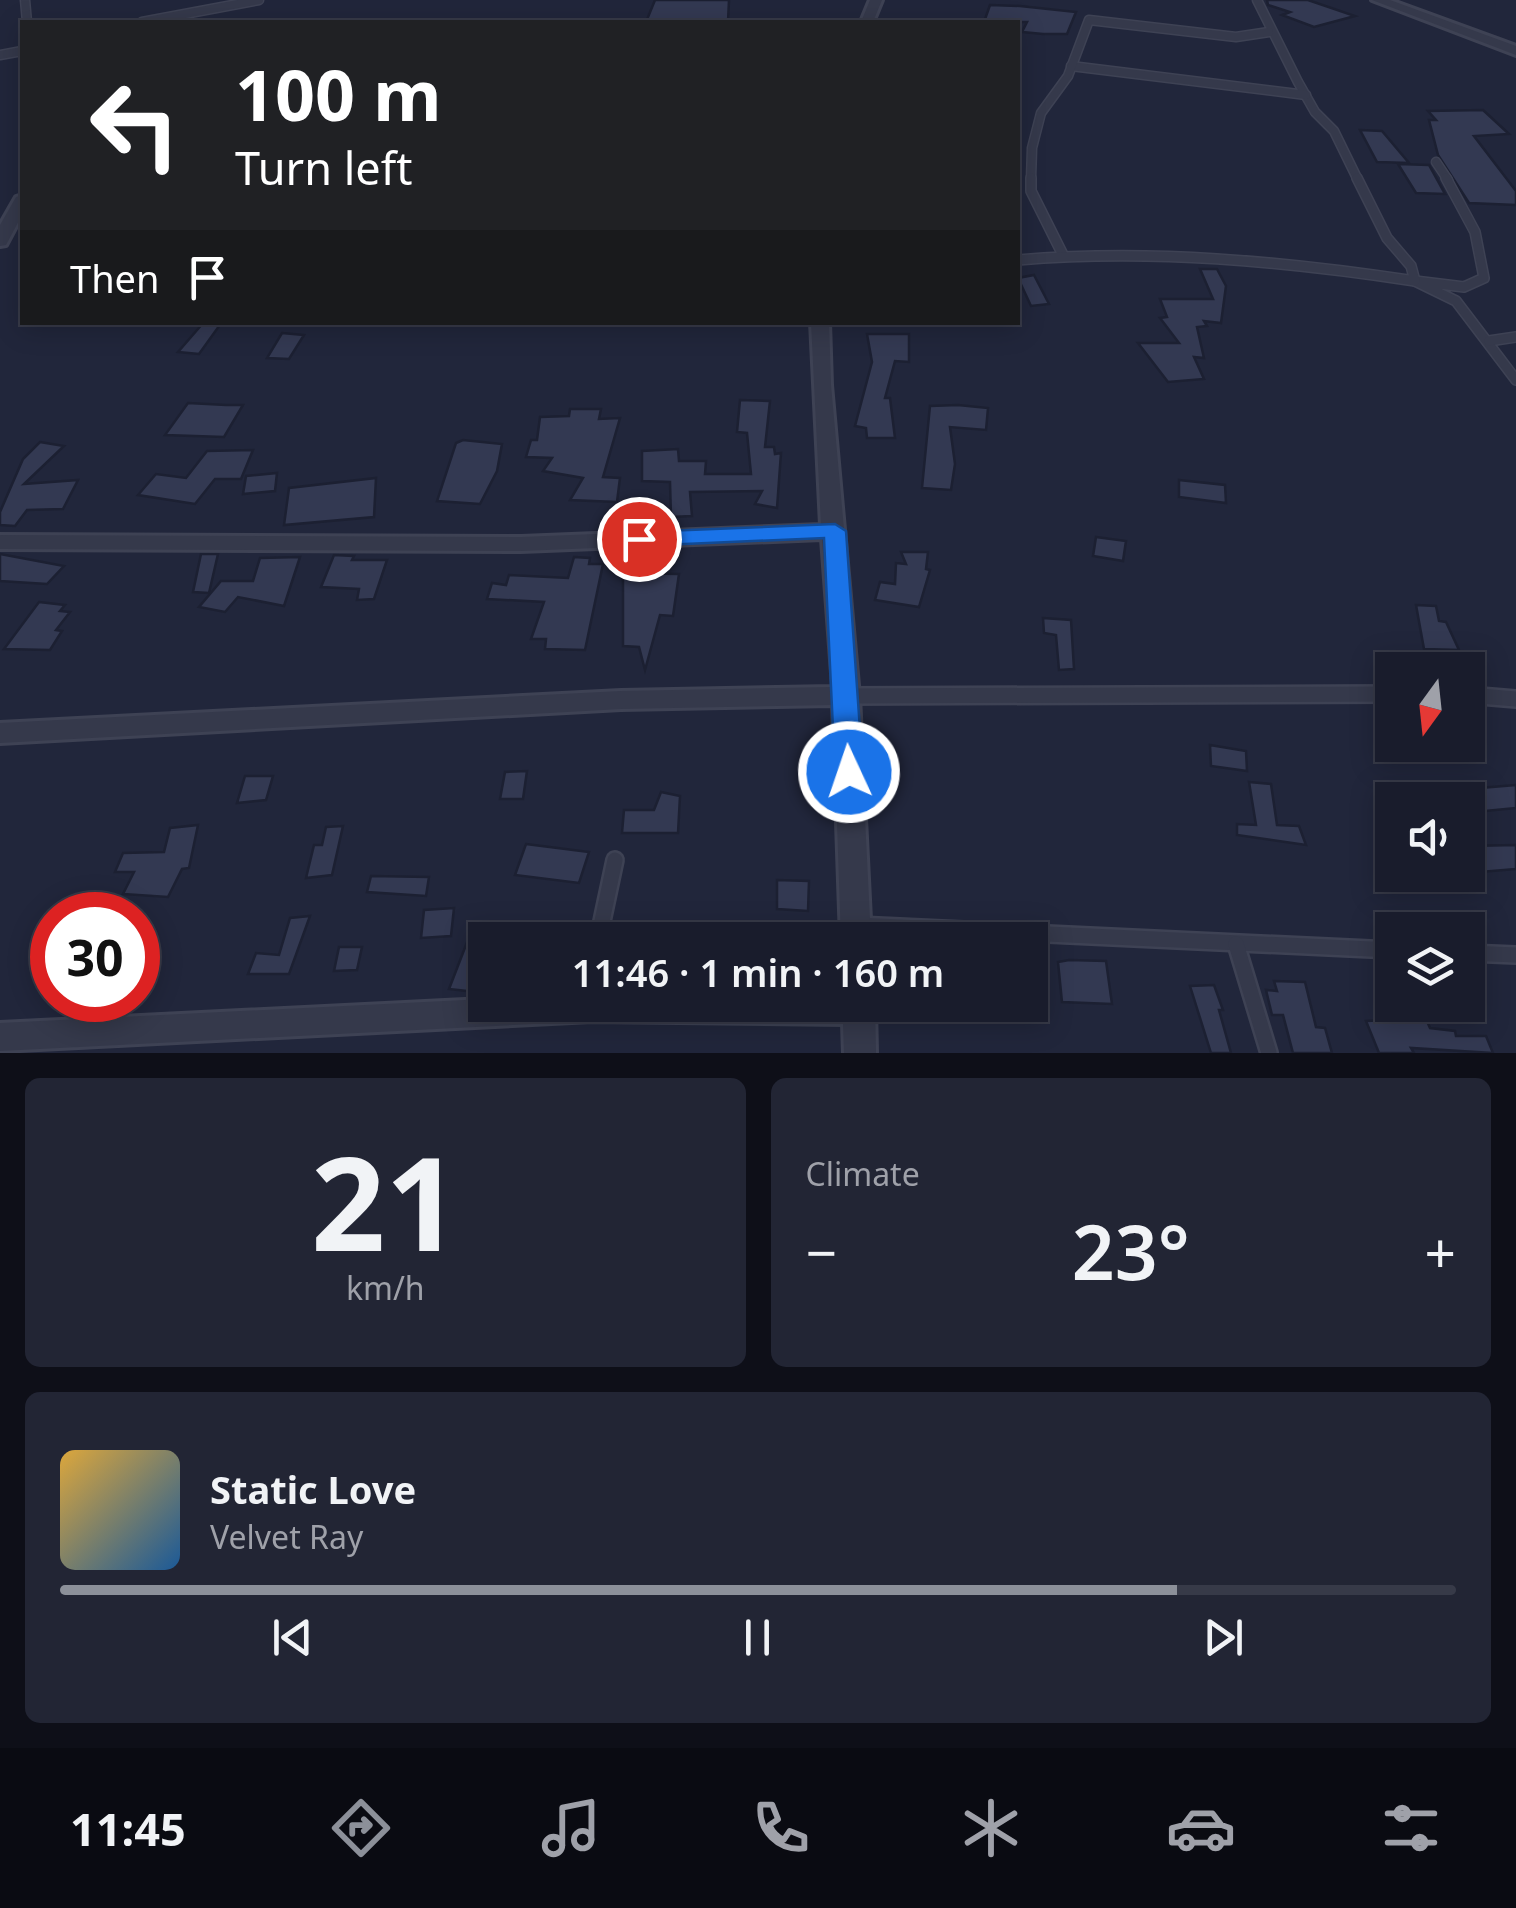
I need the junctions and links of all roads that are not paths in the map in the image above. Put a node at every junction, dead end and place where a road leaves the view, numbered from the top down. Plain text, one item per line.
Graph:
1 (260, 0) edge
2 (1257, 0) edge
3 (1378, 0) edge
4 (153, 20) edge
5 (1270, 32) junction
6 (1516, 51) edge
7 (1071, 66) junction
8 (1306, 96) junction
9 (1436, 162) dead end
10 (20, 204) edge
11 (0, 241) edge
12 (1063, 255) junction
13 (1020, 260) edge
14 (1415, 280) junction
15 (820, 325) edge
16 (1516, 337) edge
17 (1489, 341) junction
18 (1516, 380) edge
19 (835, 531) junction
20 (0, 542) edge
21 (1375, 694) edge
22 (1485, 694) edge
23 (846, 696) junction
24 (1516, 700) edge
25 (0, 733) edge
26 (615, 860) dead end
27 (602, 922) edge
28 (856, 922) edge
29 (1048, 938) edge
30 (1236, 944) junction
31 (1375, 949) edge
32 (1485, 954) edge
33 (1516, 955) edge
34 (468, 1012) edge
35 (859, 1022) edge
36 (0, 1037) edge
37 (860, 1053) edge
38 (1269, 1053) edge

1 - 4 lane
2 - 5 lane
3 - 6 street
5 - 7 lane
5 - 8 lane
7 - 8 lane
7 - 12 lane
8 - 14 lane
9 - 14 lane
10 - 11 street
12 - 13 lane
12 - 14 lane
14 - 17 lane
15 - 19 street
16 - 17 lane
17 - 18 lane
19 - 20 street
19 - 23 street
21 - 23 lane
22 - 24 lane
23 - 25 street
23 - 28 street
26 - 27 lane
29 - 30 lane
30 - 31 lane
30 - 38 lane
32 - 33 lane
34 - 36 street
35 - 37 street

